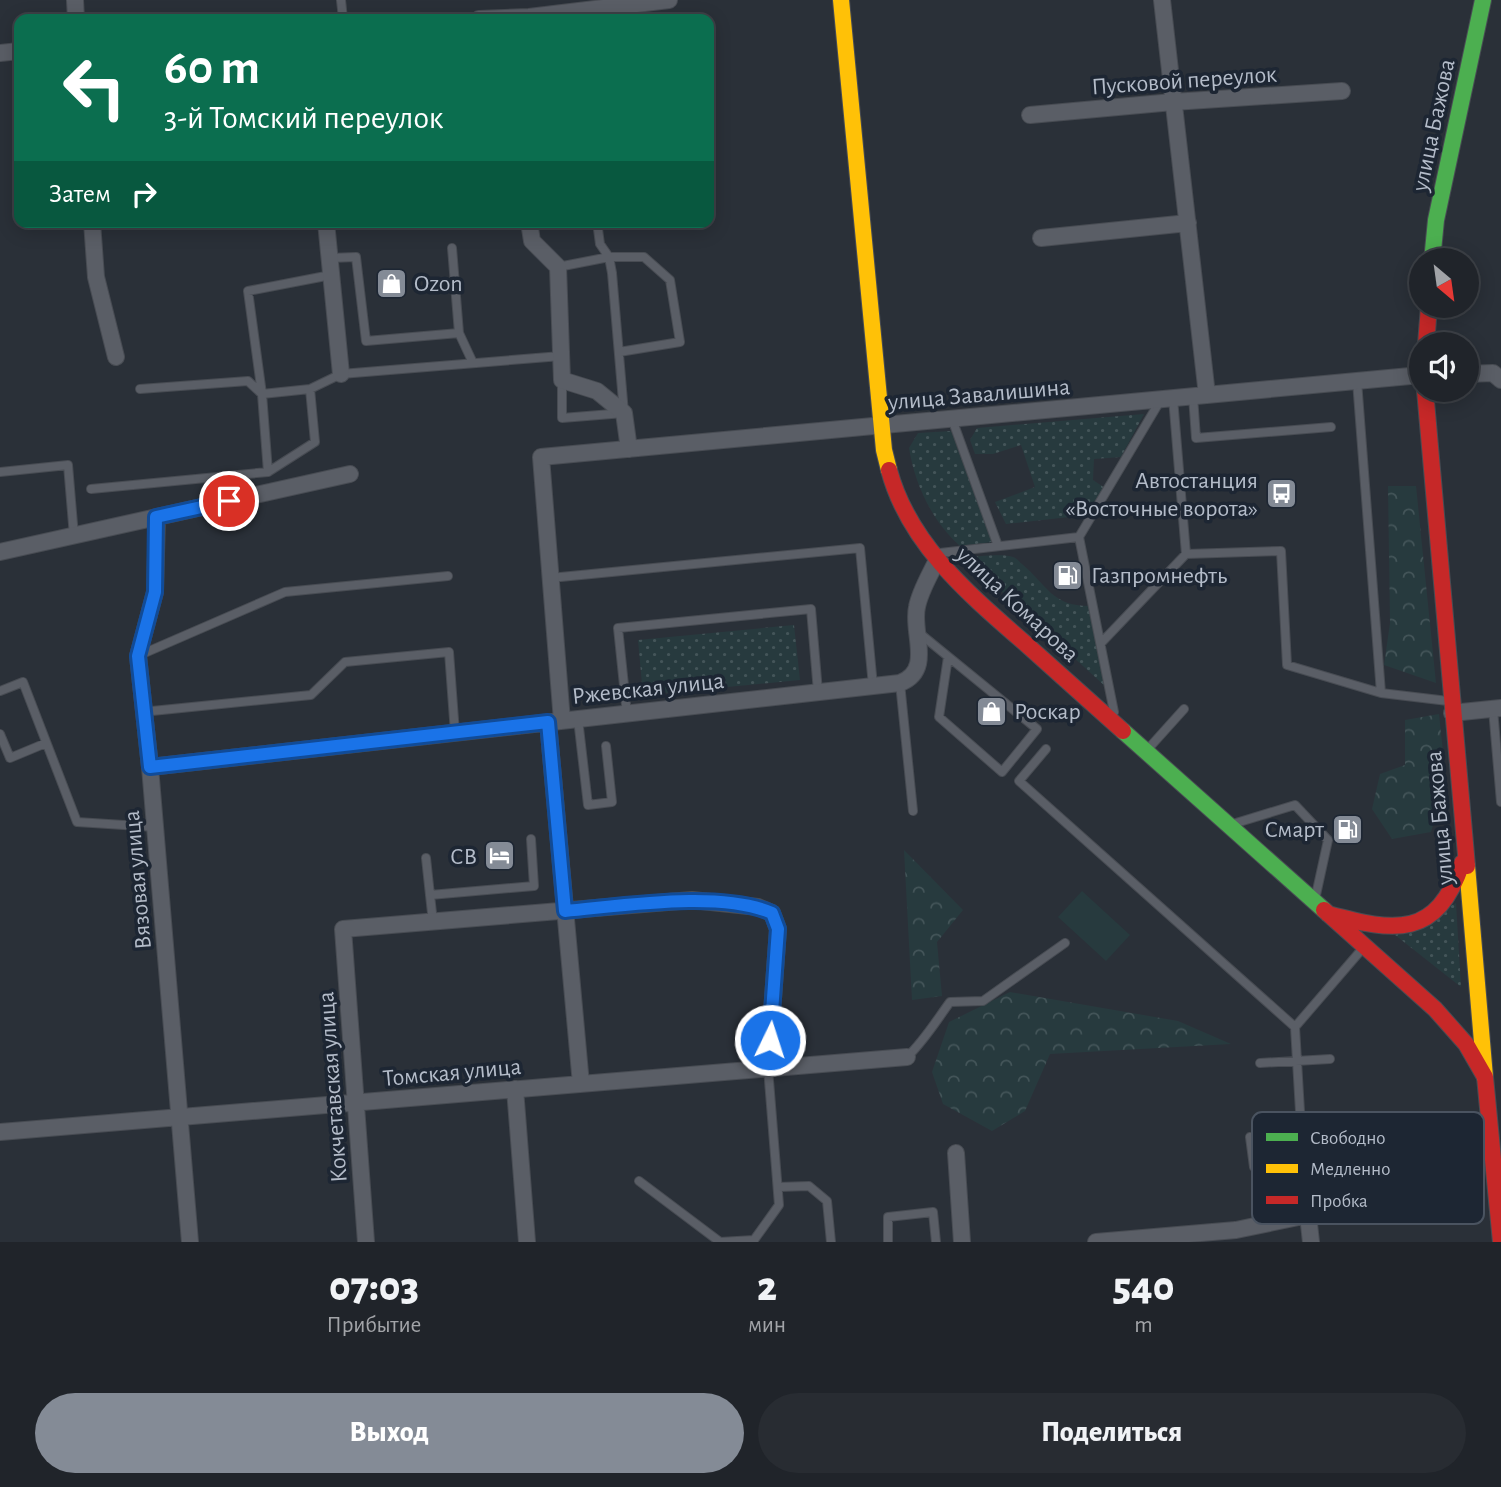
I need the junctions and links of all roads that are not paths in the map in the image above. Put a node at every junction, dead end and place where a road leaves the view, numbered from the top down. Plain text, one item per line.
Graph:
1 (669, 0) edge
2 (841, 0) edge
3 (1162, 0) edge
4 (1483, 0) edge
5 (529, 12) edge
6 (1342, 91) dead end
7 (1173, 102) junction
8 (1030, 115) dead end
9 (1188, 223) junction
10 (92, 228) edge
11 (327, 228) edge
12 (530, 228) edge
13 (598, 228) edge
14 (1041, 238) dead end
15 (452, 248) dead end
16 (1433, 248) edge
17 (609, 257) junction
18 (330, 258) junction
19 (558, 267) junction
20 (331, 275) junction
21 (459, 333) junction
22 (620, 352) junction
23 (561, 356) junction
24 (117, 357) dead end
25 (473, 363) junction
26 (341, 374) junction
27 (1479, 374) edge
28 (1409, 376) edge
29 (562, 380) junction
30 (1501, 380) edge
31 (1357, 381) junction
32 (310, 388) junction
33 (140, 389) dead end
34 (262, 394) junction
35 (1200, 396) junction
36 (1167, 399) junction
37 (1426, 402) edge
38 (624, 413) junction
39 (952, 419) junction
40 (882, 425) junction
41 (1331, 428) dead end
42 (629, 449) junction
43 (0, 472) edge
44 (268, 472) junction
45 (350, 474) dead end
46 (91, 489) dead end
47 (156, 517) junction
48 (74, 536) junction
49 (1079, 537) junction
50 (998, 546) junction
51 (0, 552) edge
52 (1186, 554) junction
53 (934, 557) junction
54 (448, 576) dead end
55 (550, 578) junction
56 (918, 632) junction
57 (1101, 643) junction
58 (138, 656) junction
59 (948, 657) junction
60 (900, 683) junction
61 (873, 686) junction
62 (0, 691) edge
63 (818, 692) junction
64 (1381, 693) junction
65 (1452, 708) junction
66 (1497, 708) edge
67 (1184, 709) dead end
68 (142, 712) junction
69 (627, 713) junction
70 (563, 721) junction
71 (1117, 725) junction
72 (455, 733) junction
73 (0, 734) edge
74 (46, 743) junction
75 (606, 746) dead end
76 (1046, 749) dead end
77 (1146, 751) junction
78 (150, 767) junction
79 (1501, 802) edge
80 (913, 811) dead end
81 (1229, 825) junction
82 (155, 827) junction
83 (531, 839) dead end
84 (1465, 853) junction
85 (426, 859) dead end
86 (430, 895) junction
87 (1315, 902) junction
88 (565, 911) junction
89 (1328, 914) junction
90 (433, 922) junction
91 (1065, 943) dead end
92 (1364, 946) junction
93 (1295, 1027) junction
94 (907, 1057) joint
95 (1330, 1059) dead end
96 (1297, 1060) junction
97 (1260, 1063) dead end
98 (768, 1068) junction
99 (1485, 1077) junction
100 (581, 1084) junction
101 (515, 1089) junction
102 (356, 1102) junction
103 (1300, 1112) edge
104 (179, 1117) junction
105 (0, 1132) edge
106 (1250, 1136) dead end
107 (1252, 1152) edge
108 (956, 1153) dead end
109 (1498, 1170) edge
110 (639, 1181) dead end
111 (778, 1187) junction
112 (1499, 1206) edge
113 (1265, 1224) edge
114 (1309, 1224) edge
115 (754, 1241) edge
116 (190, 1242) edge
117 (366, 1242) edge
118 (527, 1242) edge
119 (720, 1242) edge
120 (831, 1242) edge
121 (888, 1242) edge
122 (936, 1242) edge
123 (962, 1242) edge
124 (1096, 1242) edge
125 (1311, 1242) edge
126 (1501, 1242) edge

1 - 5 street
2 - 40 main road, улица Комарова
3 - 7 street
4 - 16 main road, улица Бажова
6 - 7 street, Пусковой переулок
7 - 8 street, Пусковой переулок
7 - 9 street
9 - 14 street
9 - 35 street
10 - 24 street
11 - 18 street
12 - 19 street
13 - 17 lane
15 - 21 lane
17 - 19 lane
17 - 22 lane
17 - 22 lane
18 - 20 street
18 - 21 lane
19 - 23 street
20 - 26 street
20 - 34 lane
21 - 25 lane
22 - 38 lane
23 - 25 lane
23 - 29 street
25 - 26 lane
26 - 32 lane
27 - 30 street
28 - 31 street, улица Завалишина
29 - 38 street
29 - 38 lane
31 - 35 street, улица Завалишина
31 - 64 lane
32 - 34 lane
32 - 44 lane
33 - 34 lane
34 - 44 lane
35 - 36 street, улица Завалишина
35 - 41 lane
36 - 39 street, улица Завалишина
36 - 49 lane
36 - 52 lane
37 - 65 main road, улица Бажова
38 - 42 street
39 - 40 street, улица Завалишина
39 - 50 lane
40 - 42 street, улица Завалишина
40 - 53 main road, улица Комарова
42 - 55 street, улица Завалишина
43 - 48 lane
44 - 46 lane
45 - 47 street
47 - 48 street
47 - 58 street, Вязовая улица
48 - 51 street
49 - 50 lane
49 - 57 lane
50 - 53 lane
52 - 57 lane
52 - 64 lane
53 - 56 street
53 - 71 main road, улица Комарова
54 - 58 lane
55 - 61 lane
55 - 70 street
56 - 59 lane
56 - 60 street
57 - 71 lane
58 - 68 street, Вязовая улица
59 - 59 lane
60 - 61 street, Ржевская улица
60 - 80 lane
61 - 63 street, Ржевская улица
62 - 74 lane
63 - 69 street, Ржевская улица
63 - 69 lane
64 - 65 lane
65 - 66 street
65 - 84 main road, улица Бажова
66 - 79 lane
67 - 77 lane
68 - 72 lane
68 - 78 street, Вязовая улица
69 - 70 street, Ржевская улица
70 - 72 street, Ржевская улица
70 - 75 lane
70 - 88 street
71 - 77 main road, улица Комарова
72 - 78 street, Ржевская улица
73 - 74 lane
74 - 82 lane
76 - 93 lane
77 - 81 main road, улица Комарова
78 - 82 street, Вязовая улица
81 - 87 main road, улица Комарова
81 - 87 lane
82 - 104 street, Вязовая улица
83 - 86 lane
84 - 89 main road
84 - 99 main road, улица Бажова
85 - 86 lane
86 - 90 lane
87 - 89 main road, улица Комарова
88 - 90 street
88 - 98 street
88 - 100 street
89 - 92 main road, улица Комарова
90 - 102 street, Кокчетавская улица
91 - 94 lane
92 - 93 lane
92 - 99 main road, улица Комарова
93 - 96 lane
94 - 98 street, Томская улица
95 - 96 lane
96 - 97 lane
96 - 103 lane
98 - 100 street, Томская улица
98 - 111 lane
99 - 109 main road, улица Бажова
100 - 101 street, Томская улица
101 - 102 street, Томская улица
101 - 118 street
102 - 104 street, Томская улица
102 - 117 street, Кокчетавская улица
104 - 105 street, Томская улица
104 - 116 street, Вязовая улица
106 - 107 lane
108 - 123 street
109 - 112 main road, улица Бажова
110 - 119 lane
111 - 115 lane
111 - 120 lane
112 - 126 main road, улица Бажова
113 - 124 street
114 - 125 street
115 - 119 lane
121 - 122 lane

